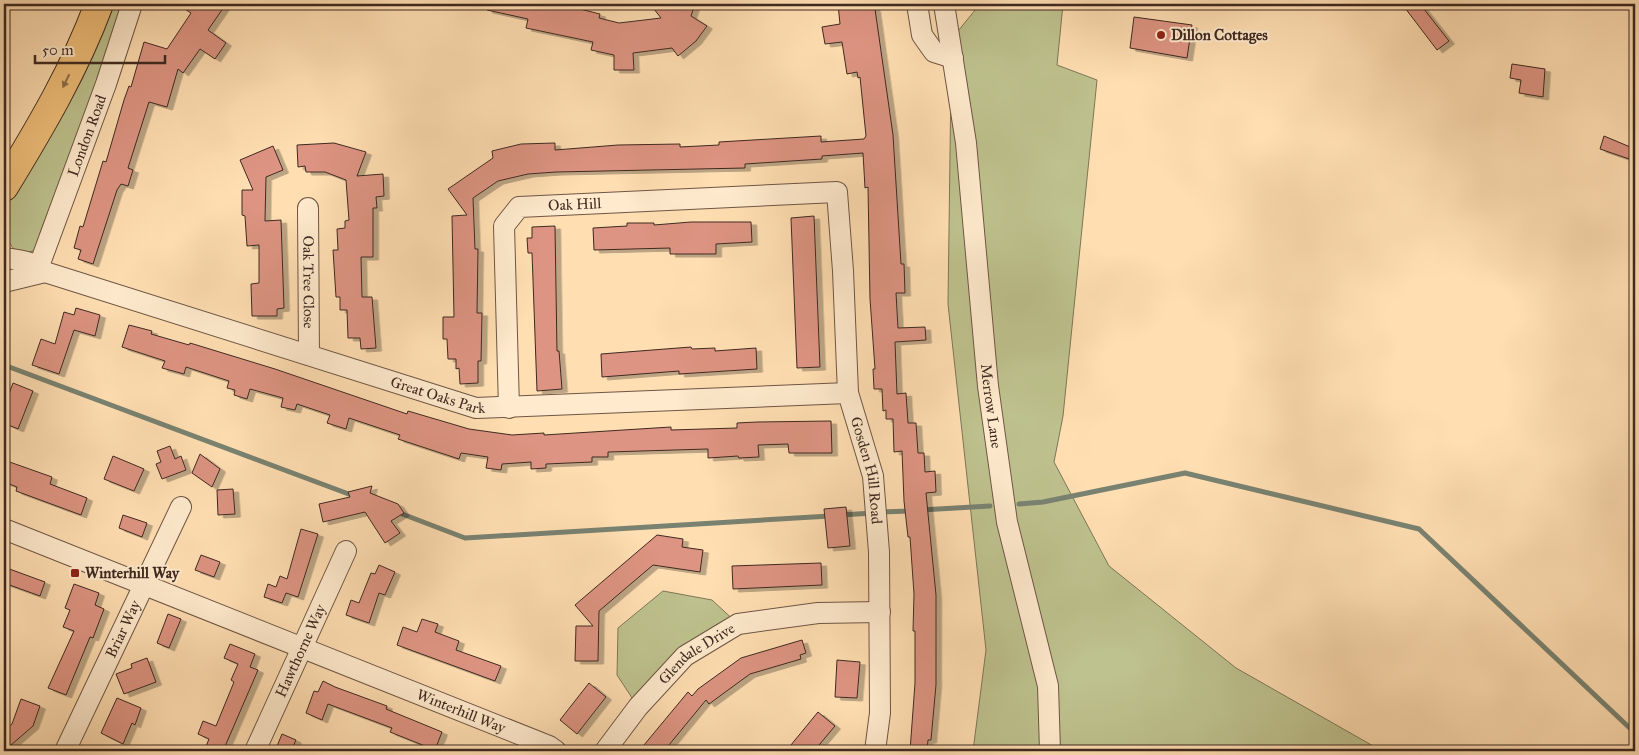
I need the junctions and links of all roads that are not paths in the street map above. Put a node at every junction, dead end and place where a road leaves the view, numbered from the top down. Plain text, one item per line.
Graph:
1 (99, 4) edge
2 (132, 4) edge
3 (917, 4) edge
4 (944, 4) edge
5 (953, 58) junction
6 (4, 187) edge
7 (837, 192) joint
8 (308, 208) dead end
9 (4, 258) edge
10 (42, 269) junction
11 (4, 282) edge
12 (308, 355) junction
13 (848, 393) junction
14 (509, 408) junction
15 (181, 507) dead end
16 (4, 529) edge
17 (346, 550) dead end
18 (143, 584) junction
19 (880, 612) junction
20 (301, 647) junction
21 (65, 751) edge
22 (255, 751) edge
23 (556, 751) edge
24 (605, 751) edge
25 (875, 751) edge
26 (1050, 751) edge

1 -> 6 highway
2 - 10 street, London Road
3 - 5 street
4 - 5 street, Merrow Lane
5 - 26 street, Merrow Lane
7 - 13 street, Gosden Hill Road
7 - 14 street, Oak Hill
8 - 12 street, Oak Tree Close
9 - 10 street, Great Oaks Park
10 - 11 street
10 - 12 street, Great Oaks Park
12 - 14 street, Great Oaks Park
13 - 14 street, Great Oaks Park
13 - 19 street, Gosden Hill Road
15 - 18 street, Briar Way
16 - 18 street, Winterhill Way
17 - 20 street, Hawthorne Way
18 - 20 street, Winterhill Way
18 - 21 street, Briar Way
19 - 24 street, Glendale Drive
19 - 25 street, Gosden Hill Road
20 - 22 street, Hawthorne Way
20 - 23 street, Winterhill Way

